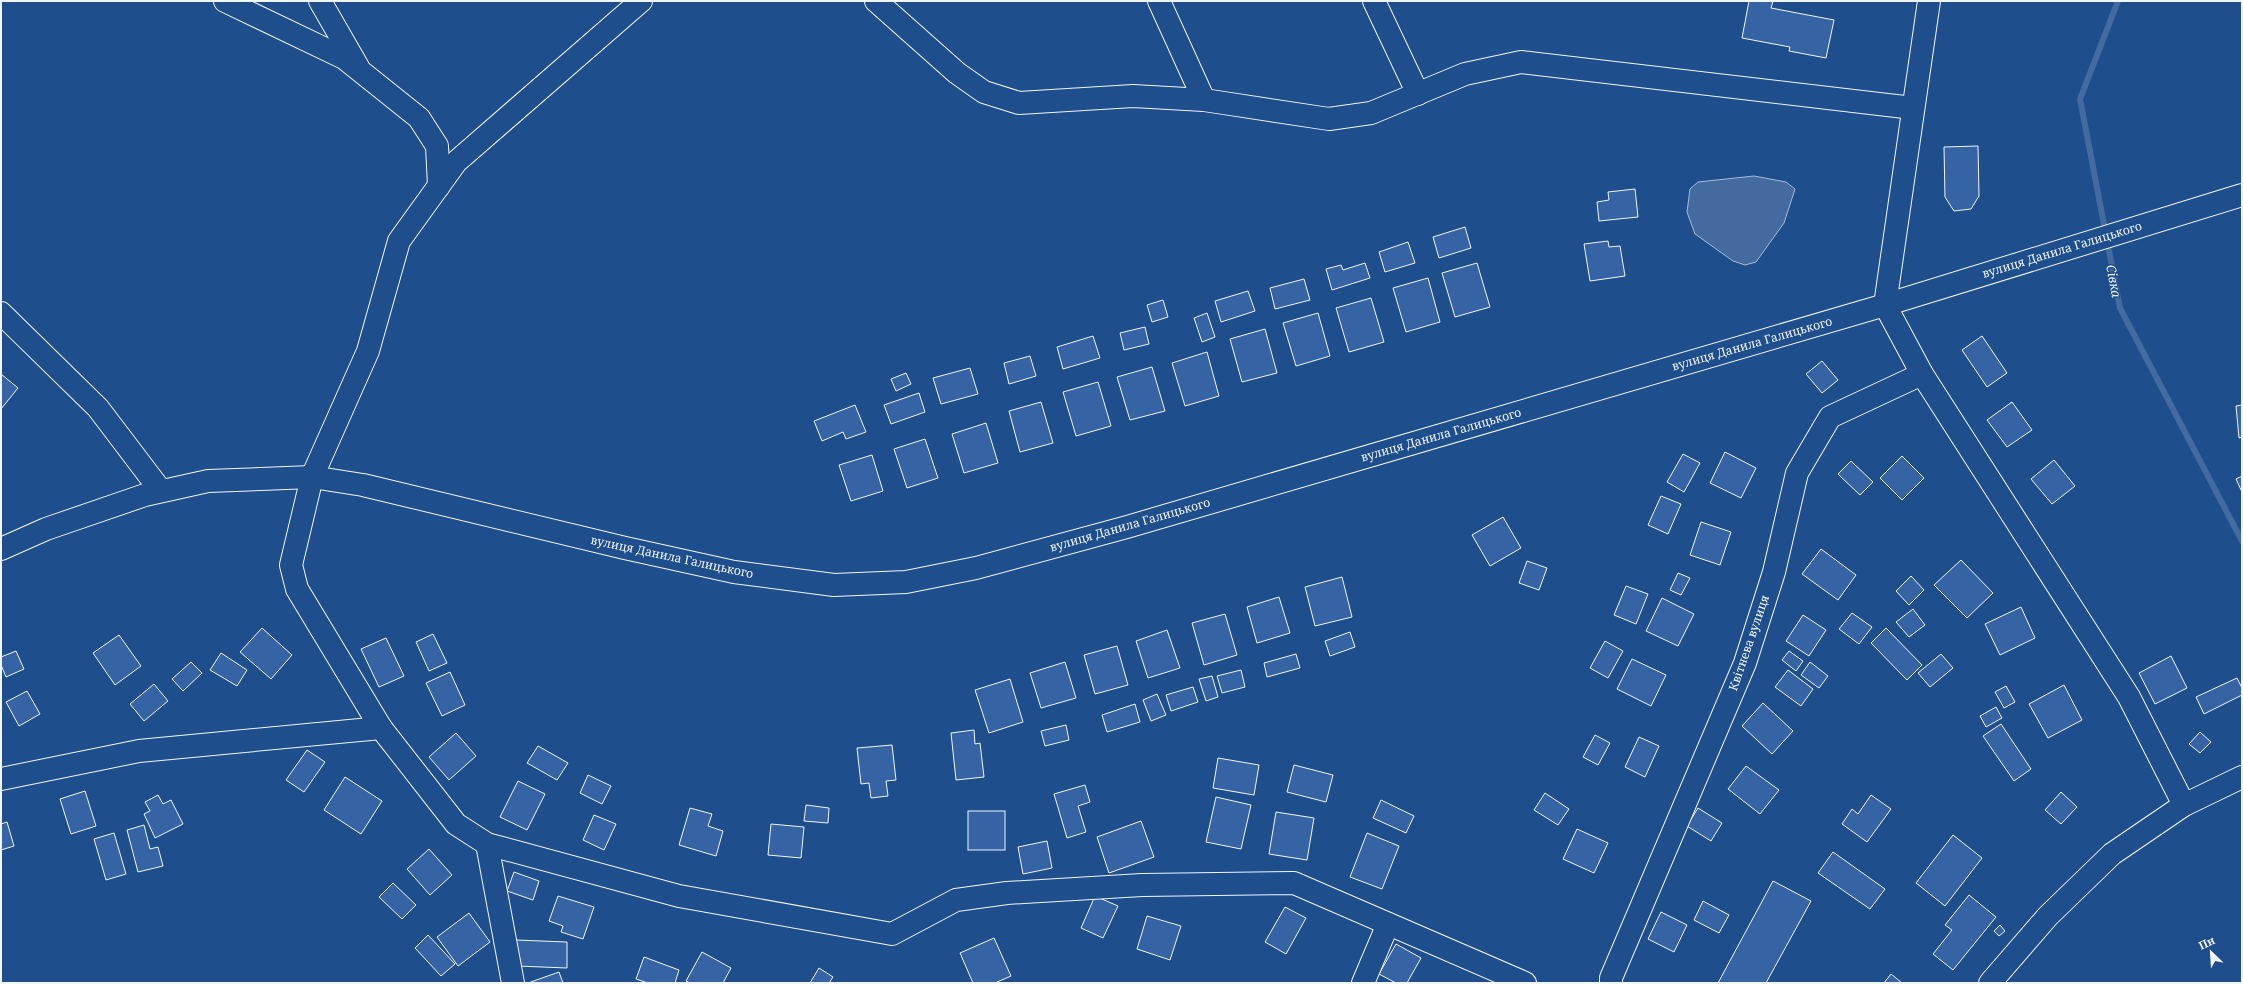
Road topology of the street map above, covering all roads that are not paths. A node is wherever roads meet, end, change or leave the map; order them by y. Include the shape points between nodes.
1 (225, 1) edge
2 (320, 1) edge
3 (641, 1) edge
4 (876, 1) edge
5 (1159, 1) edge
6 (1374, 1) edge
7 (1928, 1) edge
8 (360, 71) junction
9 (1418, 94) junction
10 (1204, 100) junction
11 (1913, 108) junction
12 (438, 186) junction
13 (2242, 195) edge
14 (1885, 305) junction
15 (1, 313) edge
16 (1922, 374) junction
17 (312, 477) junction
18 (161, 491) junction
19 (1, 549) edge
20 (381, 728) junction
21 (2242, 777) edge
22 (1, 779) edge
23 (2184, 805) junction
24 (487, 844) junction
25 (1388, 924) junction
26 (513, 983) edge
27 (1363, 983) edge
28 (1525, 983) edge
29 (1611, 983) edge
30 (1990, 983) edge

1 - 8 street via 344,58
2 - 8 street
3 - 12 street via 456,162
4 - 10 street via 957,73 984,92 1018,103 1133,96
5 - 10 street
6 - 9 street
7 - 11 street
8 - 12 street via 419,118 437,146
9 - 10 street via 1371,113 1328,119
9 - 11 street via 1464,74 1521,62
11 - 14 street
12 - 17 street via 399,241 368,350
13 - 14 street, вулиця Данила Галицького
14 - 16 street
14 - 17 street, вулиця Данила Галицького via 1127,527 976,568 906,582 834,584 734,572 363,485
15 - 18 street via 98,408
16 - 23 street via 2129,697
16 - 29 street, Квітнева вулиця via 1830,417 1796,473 1774,572 1745,662
17 - 18 street, вулиця Данила Галицького via 208,481
17 - 20 street via 291,565 297,589
18 - 19 street, вулиця Данила Галицького via 46,529
20 - 22 street via 139,751
20 - 24 street via 456,824
21 - 23 street
23 - 30 street via 2112,854 2048,916
24 - 25 street via 679,896 892,934 956,900 1007,893 1142,885 1294,883
24 - 26 street
25 - 27 street
25 - 28 street

